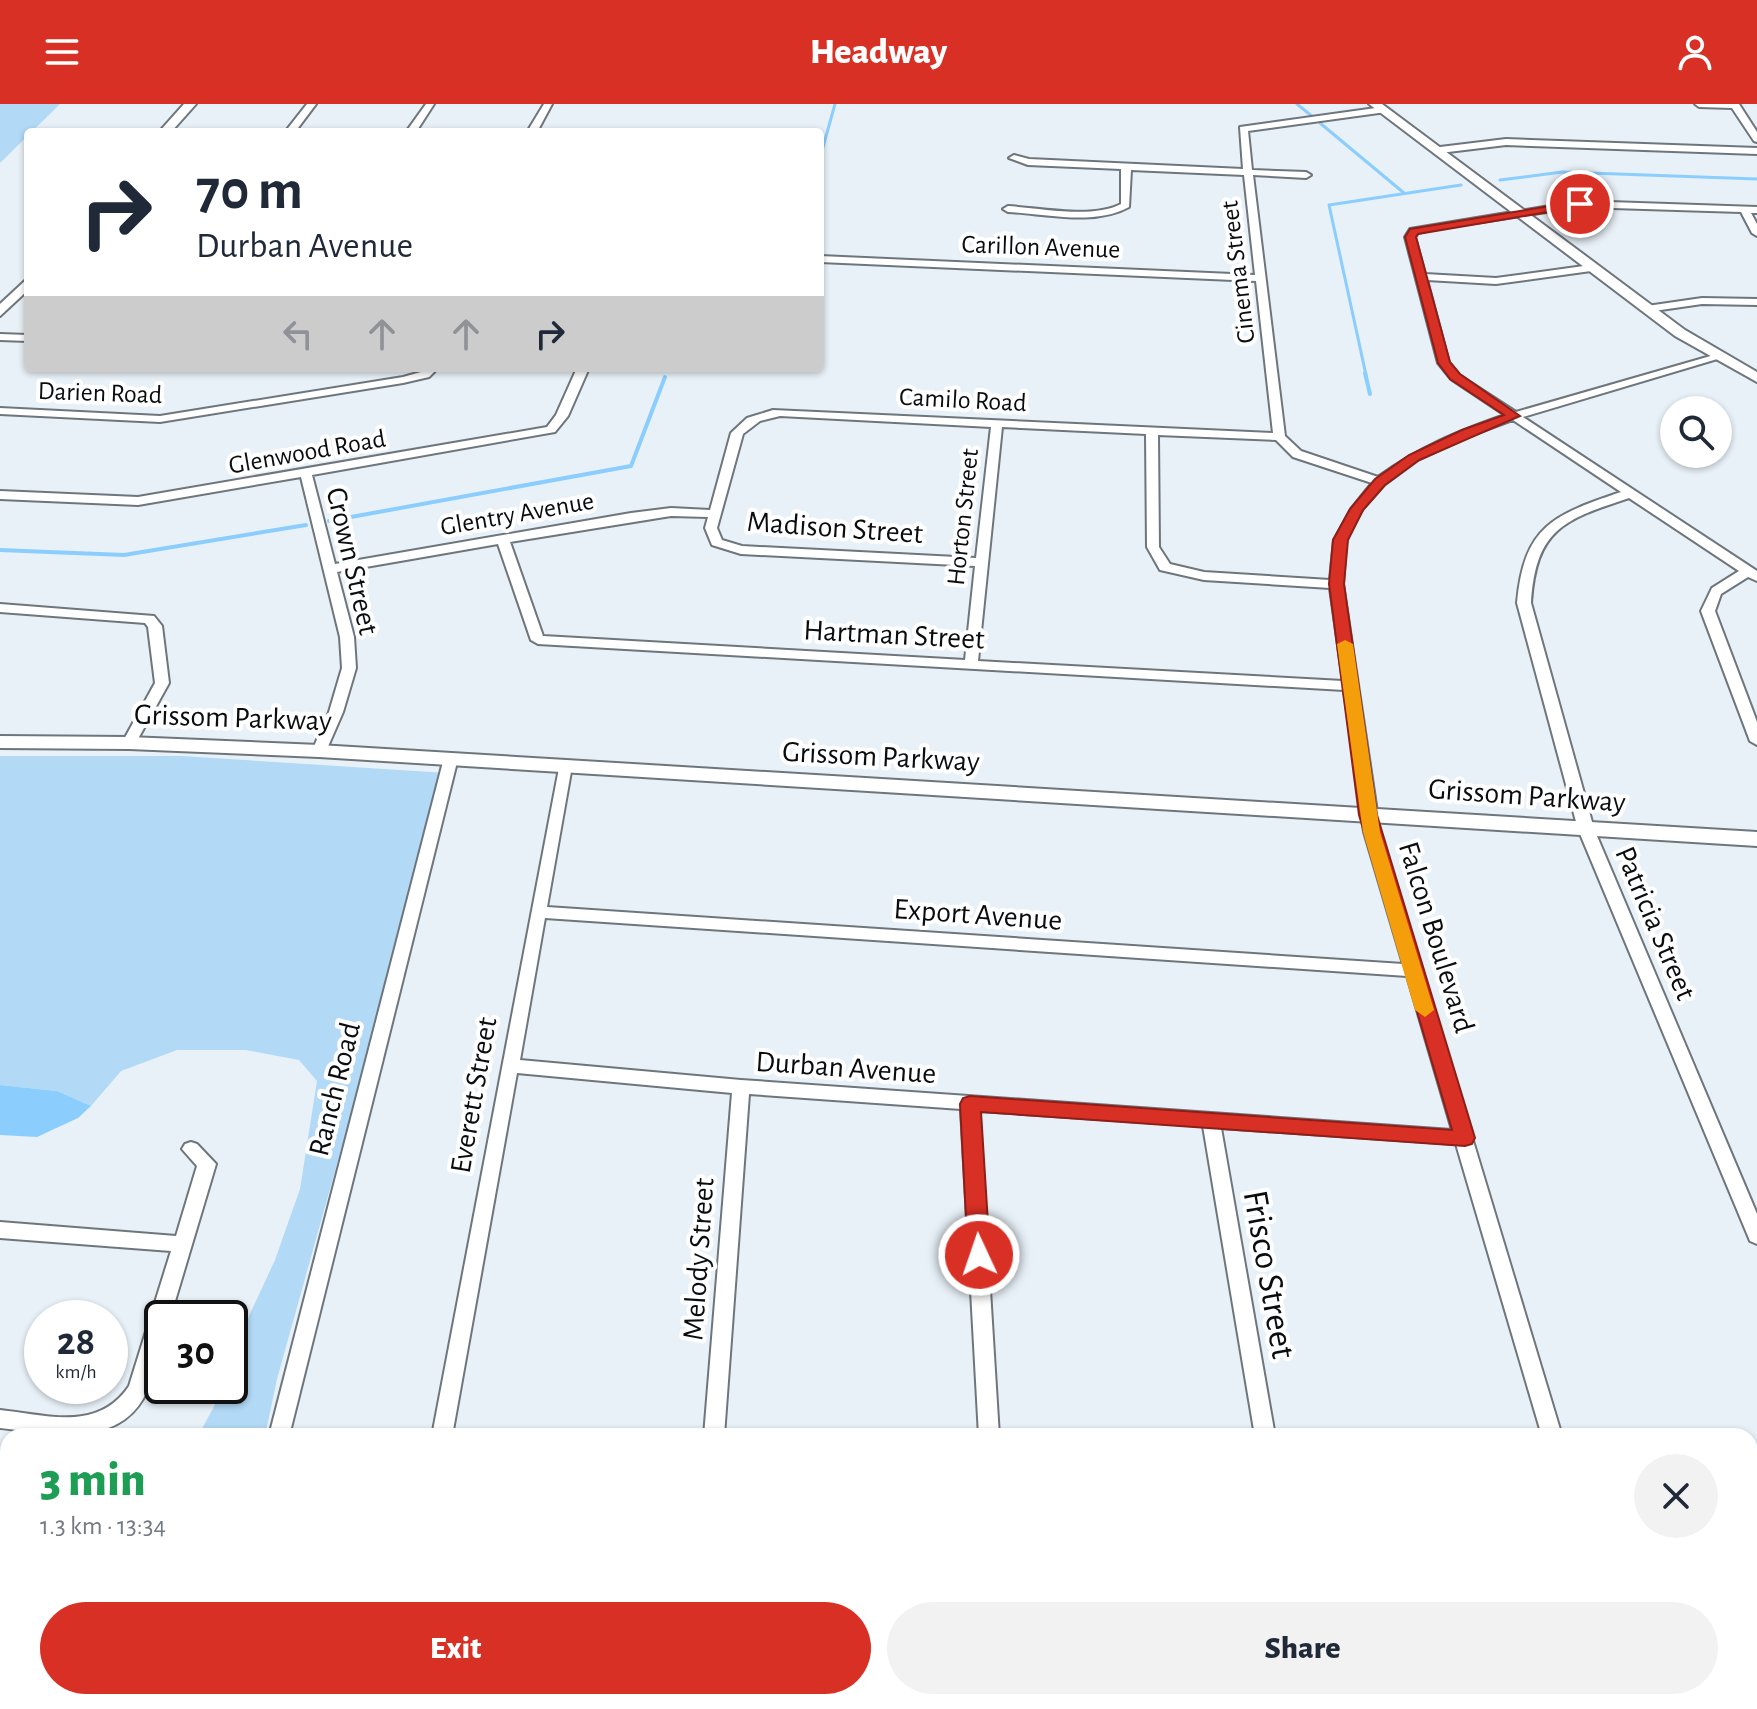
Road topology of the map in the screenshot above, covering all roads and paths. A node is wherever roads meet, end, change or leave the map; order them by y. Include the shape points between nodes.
1 (190, 104) edge
2 (312, 104) edge
3 (430, 104) edge
4 (548, 104) edge
5 (1699, 104) edge
6 (1735, 105) edge
7 (1379, 107) edge
8 (169, 128) edge
9 (293, 128) edge
10 (414, 128) edge
11 (534, 128) edge
12 (1757, 139) edge
13 (1440, 150) junction
14 (1757, 151) edge
15 (1014, 158) dead end
16 (1126, 166) junction
17 (1247, 171) junction
18 (1306, 175) dead end
19 (1008, 209) dead end
20 (1744, 209) junction
21 (1757, 210) edge
22 (1519, 213) junction
23 (1757, 233) edge
24 (824, 259) edge
25 (1591, 268) junction
26 (1420, 277) junction
27 (1261, 278) junction
28 (24, 286) edge
29 (1757, 302) edge
30 (1647, 309) junction
31 (0, 312) edge
32 (0, 337) edge
33 (24, 338) edge
34 (1718, 357) junction
35 (428, 372) edge
36 (581, 372) edge
37 (1757, 378) edge
38 (0, 411) edge
39 (1514, 416) junction
40 (997, 423) junction
41 (1152, 431) junction
42 (1279, 437) junction
43 (306, 474) junction
44 (1380, 482) junction
45 (1630, 493) junction
46 (0, 495) edge
47 (714, 514) junction
48 (503, 541) junction
49 (981, 562) junction
50 (329, 569) junction
51 (1752, 575) edge
52 (1336, 584) junction
53 (0, 608) edge
54 (971, 664) junction
55 (1351, 686) junction
56 (1757, 741) edge
57 (0, 742) edge
58 (129, 743) junction
59 (319, 751) junction
60 (451, 758) junction
61 (565, 766) junction
62 (1368, 815) junction
63 (1586, 829) junction
64 (1757, 839) edge
65 (539, 912) junction
66 (1413, 971) junction
67 (511, 1066) junction
68 (741, 1087) junction
69 (970, 1104) junction
70 (1211, 1123) junction
71 (1465, 1138) junction
72 (191, 1149) dead end
73 (0, 1230) edge
74 (1757, 1236) edge
75 (180, 1244) junction
76 (0, 1419) edge
77 (281, 1428) edge
78 (443, 1428) edge
79 (715, 1428) edge
80 (989, 1428) edge
81 (1264, 1428) edge
82 (1550, 1428) edge

1 - 8 street
2 - 9 street
3 - 10 street
4 - 11 street
5 - 6 street
6 - 12 street
7 - 13 street
7 - 17 street, Cinema Street via 1243,129
13 - 14 street via 1506,142
13 - 22 street
15 - 16 street
16 - 17 street
16 - 19 street via 1126,205 1120,211
17 - 18 street
17 - 27 street, Cinema Street
20 - 21 street
20 - 22 street via 1580,204
20 - 23 street
22 - 25 street
22 - 26 street via 1414,231 1410,237
24 - 27 street, Carillon Avenue
25 - 26 street via 1496,281
25 - 30 street
26 - 39 street via 1444,363 1455,377
27 - 42 street, Cinema Street
28 - 31 street
29 - 30 street via 1702,301
30 - 34 street
32 - 33 street
34 - 37 street
34 - 39 street, Falcon Boulevard
35 - 38 street, Darien Road via 160,419
36 - 43 street, Glenwood Road via 551,430
39 - 44 street, Falcon Boulevard via 1414,457
39 - 45 street
40 - 41 street, Camilo Road
40 - 47 street, Camilo Road via 761,415 737,433
40 - 49 street, Horton Street
41 - 42 street, Camilo Road
41 - 52 street via 1153,547 1165,567 1187,574
42 - 44 street via 1297,454
43 - 46 street, Glenwood Road via 138,501
43 - 50 street, Crown Street
44 - 52 street, Falcon Boulevard via 1340,540
45 - 51 street
45 - 63 street, Patricia Street via 1576,511 1547,531 1531,552 1524,577 1524,603
47 - 48 street, Glentry Avenue via 631,517
47 - 49 street, Madison Street via 711,528 717,542 741,550
48 - 50 street, Glentry Avenue
48 - 54 street, Hartman Street via 538,640
49 - 54 street, Horton Street
50 - 59 street, Crown Street via 347,637 349,668
51 - 56 street via 1718,587 1708,611
52 - 55 street, Falcon Boulevard
53 - 58 street via 149,619 155,626 162,683
54 - 55 street, Hartman Street
55 - 62 street, Falcon Boulevard
57 - 58 main road, Grissom Parkway
58 - 59 main road, Grissom Parkway
59 - 60 main road, Grissom Parkway
60 - 61 main road, Grissom Parkway
60 - 77 street, Ranch Road
61 - 62 main road, Grissom Parkway
61 - 65 street, Everett Street
62 - 63 main road, Grissom Parkway
62 - 66 street, Falcon Boulevard
63 - 64 main road, Grissom Parkway
63 - 74 street, Patricia Street
65 - 66 street, Export Avenue
65 - 67 street, Everett Street
66 - 71 street, Falcon Boulevard
67 - 68 street, Durban Avenue
67 - 78 street, Everett Street
68 - 69 street, Durban Avenue
68 - 79 street, Melody Street
69 - 70 street, Durban Avenue
69 - 80 street
70 - 71 street, Durban Avenue
70 - 81 street, Frisco Street
71 - 82 street, Falcon Boulevard
72 - 75 street via 207,1164
73 - 75 street
75 - 76 street via 138,1390 123,1410 103,1421 73,1425

